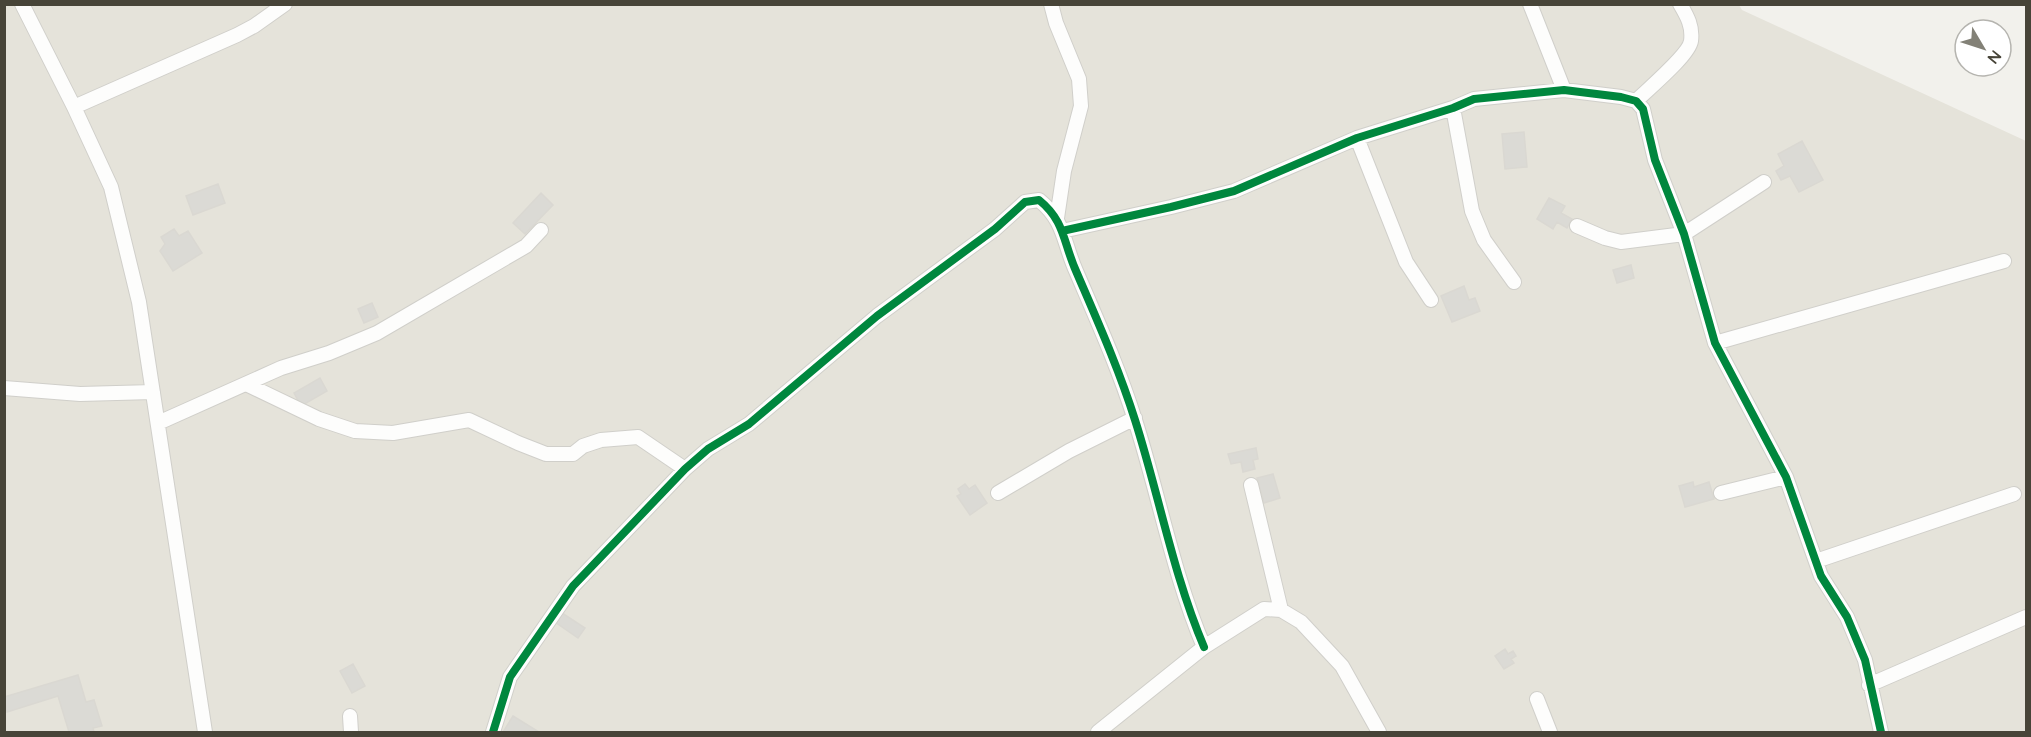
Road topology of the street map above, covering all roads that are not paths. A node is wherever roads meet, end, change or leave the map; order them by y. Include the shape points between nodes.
1 (285, 4) edge
2 (1051, 4) edge
3 (1530, 4) edge
4 (1680, 4) edge
5 (25, 6) edge
6 (1564, 90) junction
7 (1636, 101) junction
8 (74, 107) junction
9 (1453, 108) junction
10 (1358, 138) junction
11 (1764, 182) dead end
12 (1057, 218) junction
13 (1577, 226) dead end
14 (541, 230) dead end
15 (1062, 231) junction
16 (1684, 234) junction
17 (2004, 261) dead end
18 (1514, 282) dead end
19 (1431, 300) dead end
20 (1715, 343) junction
21 (246, 384) junction
22 (4, 388) edge
23 (153, 392) junction
24 (1135, 418) junction
25 (158, 423) junction
26 (685, 469) junction
27 (1786, 477) junction
28 (1251, 485) dead end
29 (998, 493) dead end
30 (1721, 494) dead end
31 (2014, 494) dead end
32 (1815, 561) junction
33 (1281, 610) junction
34 (2026, 617) edge
35 (1204, 647) junction
36 (1869, 685) junction
37 (1538, 699) dead end
38 (350, 716) dead end
39 (206, 732) edge
40 (351, 732) edge
41 (493, 732) edge
42 (1098, 732) edge
43 (1379, 732) edge
44 (1550, 732) edge
45 (1881, 732) edge

1 - 8 street via 237,35
2 - 12 street via 1079,79 1081,106 1064,171
3 - 6 street
4 - 7 street via 1690,22 1691,43
5 - 8 street
6 - 7 street
6 - 9 street via 1474,99
7 - 16 street via 1643,109 1655,160
8 - 23 street via 111,188 139,302
9 - 10 street
9 - 18 street via 1472,211 1484,240
10 - 15 street via 1234,191
10 - 19 street via 1406,262
11 - 16 street
12 - 15 street
12 - 26 street via 1039,200 1025,202 995,229 877,316 749,424 708,449
13 - 16 street via 1621,242
14 - 21 street via 526,246 377,333
15 - 24 street
16 - 20 street
17 - 20 street
20 - 27 street
21 - 25 street
21 - 26 street via 319,419 355,431 393,433 469,420 546,454 573,454 601,440 638,437
22 - 23 street via 80,394
23 - 25 street
24 - 29 street
24 - 35 street via 1189,612
25 - 39 street
26 - 41 street via 573,586 510,677
27 - 30 street
27 - 32 street
28 - 33 street
31 - 32 street
32 - 36 street via 1847,617 1865,660
33 - 35 street via 1264,609
33 - 43 street via 1301,622 1342,666
34 - 36 street
35 - 42 street
36 - 45 street
37 - 44 street
38 - 40 street

